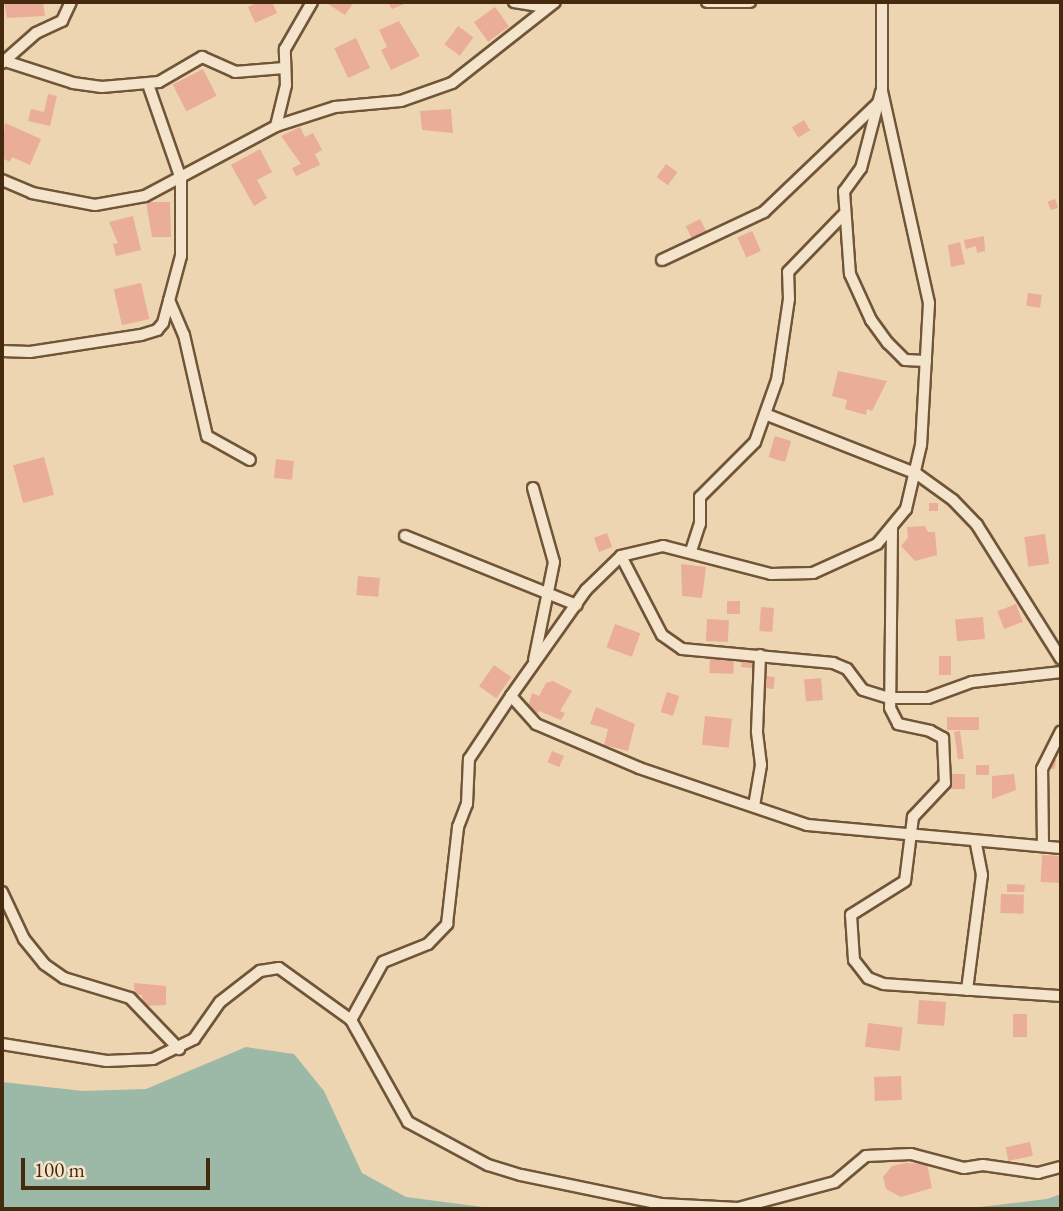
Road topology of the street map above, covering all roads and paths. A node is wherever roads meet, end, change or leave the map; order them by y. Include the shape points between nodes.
1 (71, 2) edge
2 (312, 2) edge
3 (514, 2) edge
4 (555, 2) edge
5 (707, 2) edge
6 (750, 2) edge
7 (882, 2) edge
8 (544, 7) junction
9 (4, 62) edge
10 (284, 68) junction
11 (148, 84) junction
12 (882, 91) junction
13 (878, 102) junction
14 (276, 126) junction
15 (181, 179) junction
16 (2, 180) edge
17 (843, 215) junction
18 (662, 260) dead end
19 (169, 300) junction
20 (2, 351) edge
21 (926, 361) junction
22 (765, 414) junction
23 (250, 460) dead end
24 (917, 474) junction
25 (533, 488) dead end
26 (892, 528) junction
27 (405, 536) dead end
28 (691, 551) junction
29 (621, 556) junction
30 (550, 594) junction
31 (577, 605) junction
32 (760, 655) junction
33 (1061, 659) edge
34 (534, 663) junction
35 (1061, 672) edge
36 (511, 696) junction
37 (890, 698) junction
38 (1061, 731) edge
39 (754, 806) junction
40 (910, 837) junction
41 (976, 843) junction
42 (1043, 846) junction
43 (1061, 848) edge
44 (2, 892) edge
45 (967, 990) junction
46 (1061, 996) edge
47 (351, 1020) junction
48 (2, 1044) edge
49 (179, 1049) junction
50 (1061, 1167) edge

1 - 9 street via 62,21 36,33
2 - 10 street via 285,49
3 - 8 street
4 - 8 street
5 - 6 street
7 - 12 street
8 - 14 street via 499,50 452,83 401,102 335,107
9 - 11 street via 88,86
10 - 11 street via 235,72 202,57 173,77
10 - 14 street via 284,95
11 - 15 street
12 - 13 street
12 - 21 street via 927,283
13 - 17 street via 861,168 844,191
13 - 18 street via 764,212
14 - 15 street via 205,161
15 - 16 street via 145,196 104,205 32,193
15 - 19 street via 181,256
17 - 21 street via 850,274 871,320 905,360
17 - 22 street via 788,272 779,367
19 - 20 street via 163,323 150,333 30,352
19 - 23 street via 184,335 207,436
21 - 24 street
22 - 24 street
22 - 28 street via 755,442 700,497
24 - 26 street via 906,509
24 - 33 street via 977,525
25 - 30 street via 538,516 553,549
26 - 28 street via 858,556 793,575
26 - 37 street
27 - 30 street
28 - 29 street via 650,547
29 - 31 street
29 - 32 street via 650,616 672,645
30 - 31 street
30 - 34 street
31 - 34 street
32 - 37 street via 843,666 863,690
32 - 39 street via 757,731 761,765
34 - 36 street
35 - 37 street via 972,682 928,698
36 - 39 street via 536,724 639,768
36 - 47 street via 469,759 467,804 458,827 446,924 428,944 383,962
37 - 40 street via 898,724 938,733 947,754 942,790 913,817
38 - 42 street via 1042,769
39 - 40 street via 816,827
40 - 41 street
40 - 45 street via 905,881 851,915 854,960 867,978 884,984
41 - 42 street
41 - 45 street via 982,875
42 - 43 street
44 - 49 street via 24,939 44,964 64,978 130,998
45 - 46 street
47 - 49 street via 289,972 270,968 229,994 194,1039
47 - 50 street via 400,1114 418,1129 501,1170 621,1197 671,1205 753,1206 835,1182 866,1156 925,1156 964,1168 984,1165 1038,1173
48 - 49 street via 107,1061 153,1059

